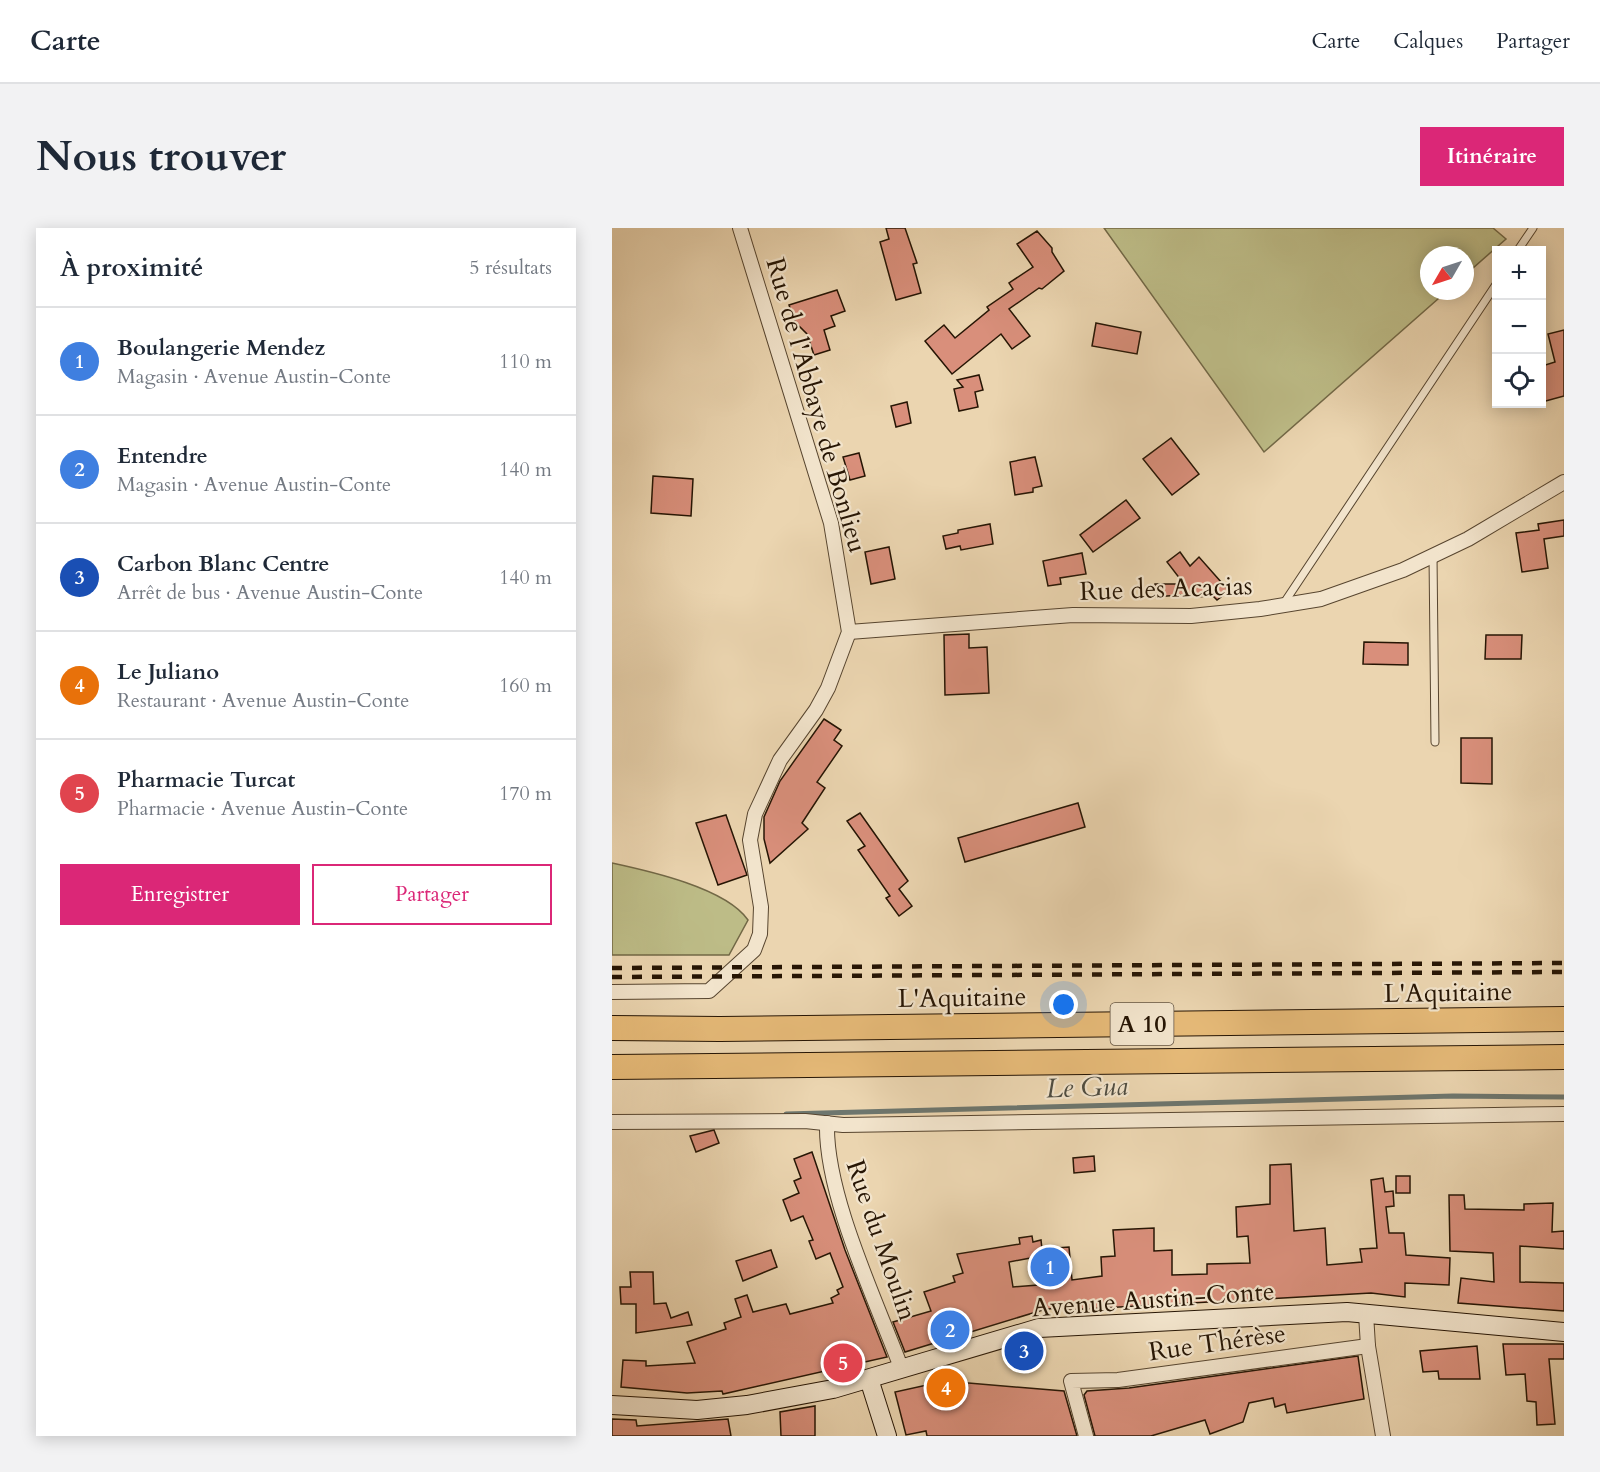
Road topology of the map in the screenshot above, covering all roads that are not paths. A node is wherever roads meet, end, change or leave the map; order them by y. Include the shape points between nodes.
1 (740, 228) edge
2 (1533, 228) edge
3 (1521, 246) edge
4 (1492, 291) edge
5 (1564, 482) edge
6 (1433, 556) junction
7 (1283, 605) junction
8 (849, 632) junction
9 (1436, 742) dead end
10 (612, 993) edge
11 (1564, 1019) edge
12 (612, 1028) edge
13 (1564, 1057) edge
14 (612, 1067) edge
15 (1564, 1114) edge
16 (612, 1122) edge
17 (827, 1123) junction
18 (1366, 1314) junction
19 (1564, 1332) edge
20 (1368, 1346) junction
21 (902, 1370) junction
22 (869, 1379) junction
23 (612, 1405) edge
24 (887, 1436) edge
25 (1086, 1436) edge
26 (1383, 1436) edge

1 - 8 street, Rue de l'Abbaye de Bonlieu via 831,523
2 - 3 lane
4 - 7 lane
5 - 6 street, Rue des Acacias
6 - 7 street, Rue des Acacias via 1321,599
6 - 9 lane
7 - 8 street, Rue des Acacias via 1191,616 1073,615
8 - 10 street, Rue de l'Abbaye de Bonlieu via 828,688 780,760 755,814 750,840 762,921 754,950 708,991
11 - 12 highway, L'Aquitaine / A 10
13 - 14 highway, A 10
15 - 17 street
16 - 17 street
17 - 21 street, Rue du Moulin via 830,1166 850,1232
18 - 19 main road, Avenue Austin-Conte
18 - 20 street
18 - 21 main road, Avenue Austin-Conte via 1040,1328
20 - 25 street, Rue Thérèse via 1118,1380 1071,1381
20 - 26 street
21 - 22 main road, Avenue Austin-Conte
22 - 23 main road, Avenue Austin-Conte via 737,1406 697,1410
22 - 24 main road

